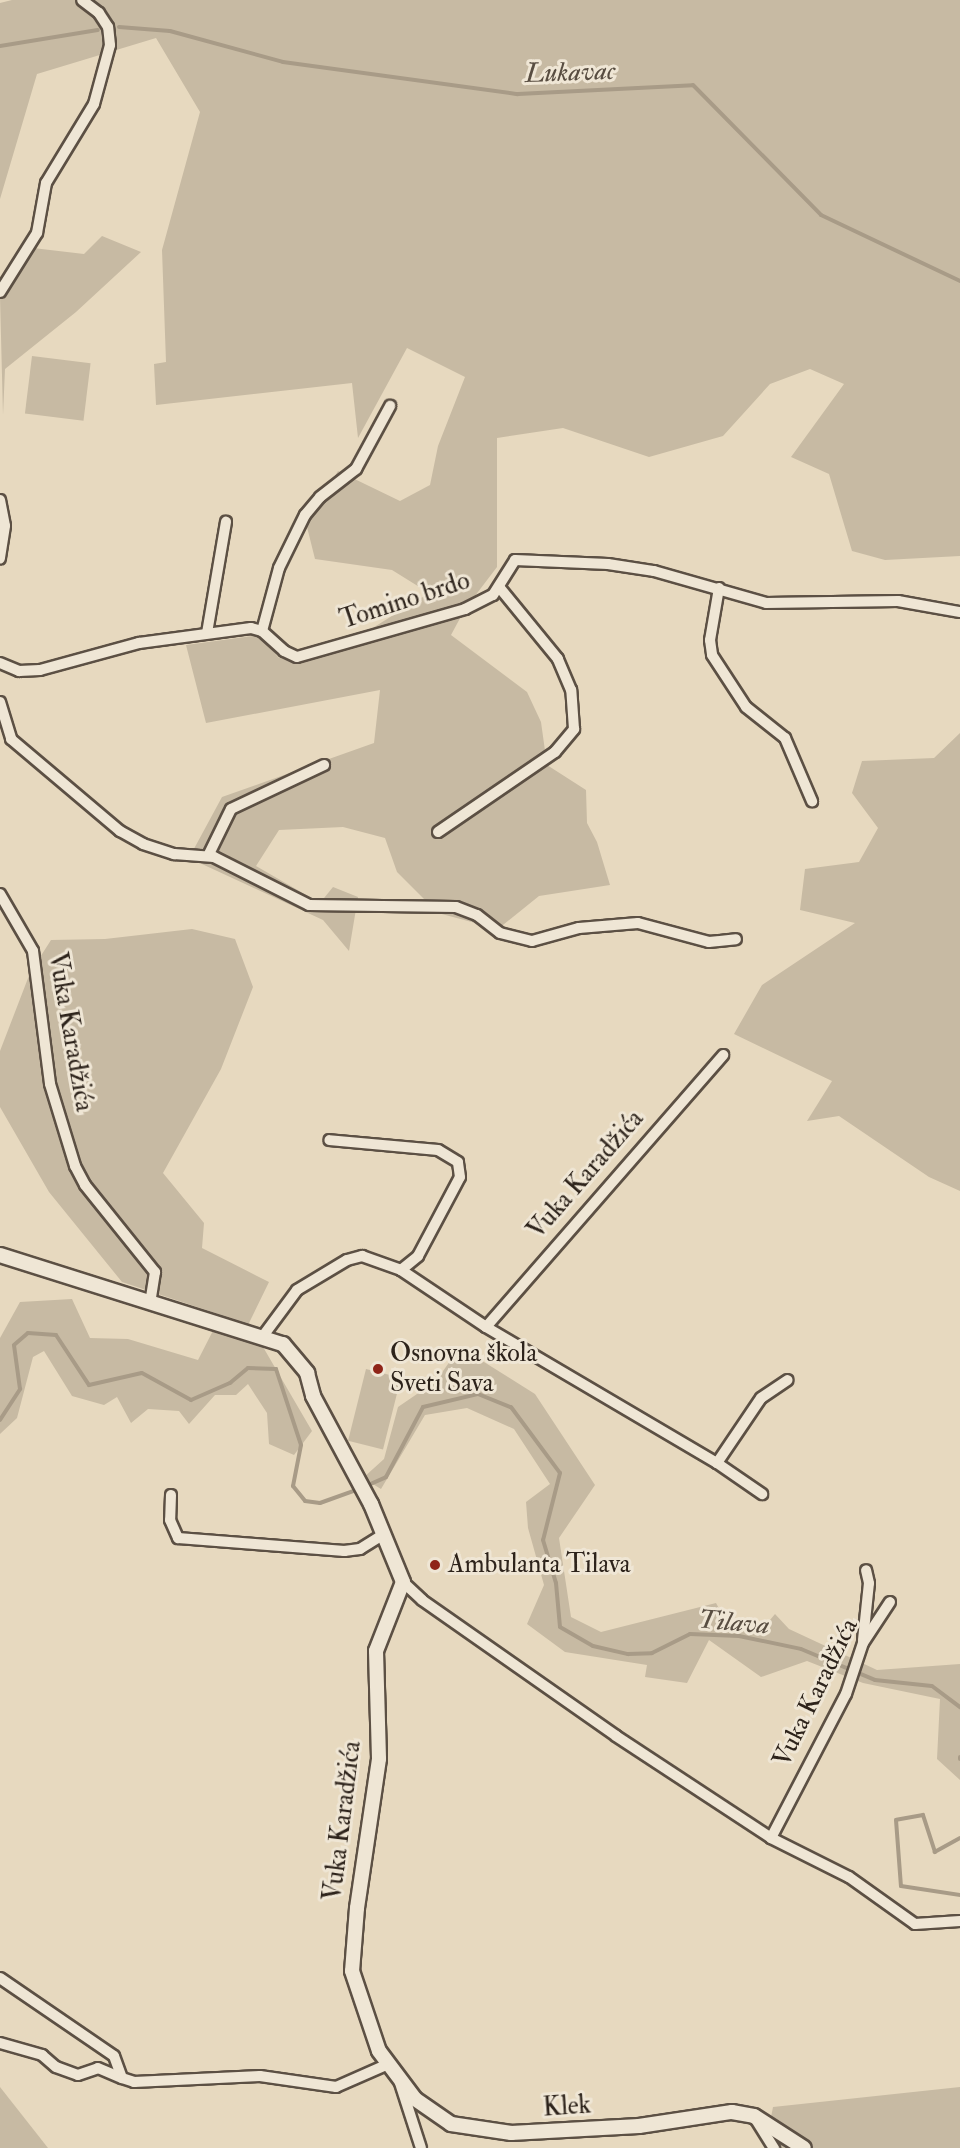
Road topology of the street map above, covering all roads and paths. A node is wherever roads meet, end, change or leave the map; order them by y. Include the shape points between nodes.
1 (82, 0) edge
2 (0, 292) edge
3 (390, 406) dead end
4 (0, 500) edge
5 (226, 522) dead end
6 (0, 559) edge
7 (499, 587) junction
8 (719, 588) junction
9 (960, 612) edge
10 (262, 631) junction
11 (207, 633) junction
12 (0, 663) edge
13 (0, 702) edge
14 (324, 765) dead end
15 (812, 801) dead end
16 (438, 832) dead end
17 (208, 856) junction
18 (0, 894) edge
19 (736, 939) dead end
20 (723, 1055) dead end
21 (329, 1140) dead end
22 (0, 1256) edge
23 (401, 1270) junction
24 (150, 1302) junction
25 (486, 1327) junction
26 (263, 1336) junction
27 (788, 1380) dead end
28 (717, 1463) junction
29 (762, 1494) dead end
30 (171, 1495) dead end
31 (382, 1535) junction
32 (866, 1570) dead end
33 (403, 1582) junction
34 (890, 1602) dead end
35 (863, 1643) junction
36 (771, 1838) junction
37 (960, 1921) edge
38 (0, 1978) edge
39 (0, 2043) edge
40 (386, 2065) junction
41 (122, 2078) junction
42 (399, 2080) junction
43 (754, 2116) junction
44 (421, 2148) edge
45 (774, 2148) edge
46 (804, 2148) edge

1 - 2 street via 104,20 110,45 94,104 46,183 37,233
3 - 10 street via 356,469 320,497 305,515 279,568
4 - 6 street via 5,526
5 - 11 street
7 - 8 street, Tomino brdo via 515,560 537,560 608,564
7 - 10 street, Tomino brdo via 465,609 297,657
7 - 16 street via 558,659 571,690 574,729 564,745
8 - 9 street, Tomino brdo via 766,603 898,601
8 - 15 street via 710,640 712,655 746,707 785,738
10 - 11 street
11 - 12 street via 139,643 39,670 19,671
13 - 17 street via 11,739 120,831 174,854
14 - 17 street via 231,809
17 - 19 street via 309,905 456,907 477,915 500,933 532,941 579,928 638,923 709,942
18 - 24 street, Vuka Karadžića via 33,951 50,1084 75,1166 85,1185 144,1253 155,1272
20 - 25 street, Vuka Karadžića
21 - 23 street via 438,1150 458,1162 460,1177 447,1206 418,1256
22 - 24 street
23 - 25 street
23 - 26 street via 362,1256 347,1260 297,1290
24 - 26 street
25 - 28 street
26 - 31 street via 283,1344 303,1366 313,1396 371,1504
27 - 28 street via 761,1398
28 - 29 street
30 - 31 street via 170,1520 178,1538 344,1551 360,1549
31 - 33 street
32 - 35 street
33 - 36 street via 422,1600 616,1736
33 - 40 street, Vuka Karadžića via 376,1651 379,1759 352,1971
34 - 35 street, Vuka Karadžića
35 - 36 street, Vuka Karadžića via 849,1681
36 - 37 street via 849,1877 915,1924
38 - 41 street via 114,2056
39 - 41 street via 42,2055 56,2067 78,2075 99,2068
40 - 41 street via 336,2086 260,2076 134,2082
40 - 42 street, Vuka Karadžića
42 - 43 street, Klek via 429,2110 451,2124 476,2130 534,2133 639,2126 724,2113
42 - 44 street, Vuka Karadžića
43 - 45 street
43 - 46 street, Klek

